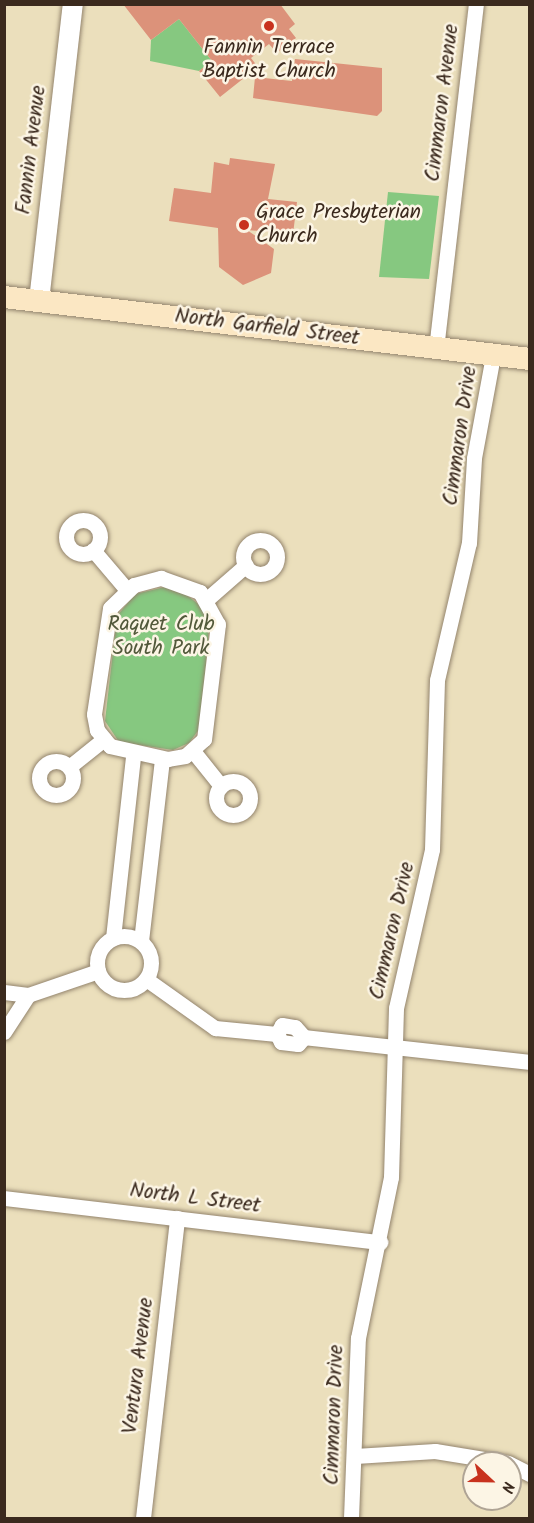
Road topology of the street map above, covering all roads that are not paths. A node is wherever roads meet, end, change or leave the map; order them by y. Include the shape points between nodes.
1 (73, 4) edge
2 (476, 4) edge
3 (4, 297) edge
4 (39, 301) junction
5 (436, 349) junction
6 (494, 355) junction
7 (530, 359) edge
8 (93, 550) dead end
9 (246, 565) dead end
10 (127, 590) junction
11 (206, 600) junction
12 (104, 739) junction
13 (193, 751) junction
14 (133, 756) junction
15 (162, 759) junction
16 (69, 767) dead end
17 (221, 786) dead end
18 (113, 938) junction
19 (141, 941) junction
20 (98, 971) junction
21 (146, 979) junction
22 (4, 992) edge
23 (28, 995) junction
24 (4, 1032) edge
25 (392, 1047) junction
26 (530, 1062) edge
27 (4, 1198) edge
28 (177, 1218) junction
29 (380, 1242) junction
30 (462, 1455) edge
31 (355, 1456) junction
32 (143, 1518) edge
33 (351, 1518) edge

1 - 4 street, Fannin Avenue
2 - 5 street, Cimmaron Avenue
3 - 4 main road, North Garfield Street
4 - 5 main road, North Garfield Street
5 - 6 main road, North Garfield Street
6 - 7 main road, North Garfield Street
6 - 25 street, Cimmaron Drive via 474,458 469,543 437,680 432,849 396,1008
8 - 10 street
9 - 11 street
10 - 11 street via 151,579 171,579
10 - 12 street via 111,608 104,627 94,714
11 - 13 street via 217,617 218,641 207,730
12 - 14 street
12 - 16 street
13 - 15 street
13 - 17 street
14 - 15 street
14 - 18 street
15 - 19 street
18 - 19 street
18 - 20 street via 98,955
19 - 21 street via 150,955
20 - 21 street via 116,989 133,989
20 - 23 street
21 - 25 street via 215,1028 277,1034 281,1042 298,1044 304,1037
22 - 23 street
23 - 24 street
25 - 26 street
25 - 29 street, Cimmaron Drive via 392,1177
27 - 28 street, North L Street
28 - 29 street, North L Street
28 - 32 street, Ventura Avenue
29 - 31 street, Cimmaron Drive via 358,1338
30 - 31 street via 435,1451
31 - 33 street, Cimmaron Drive

